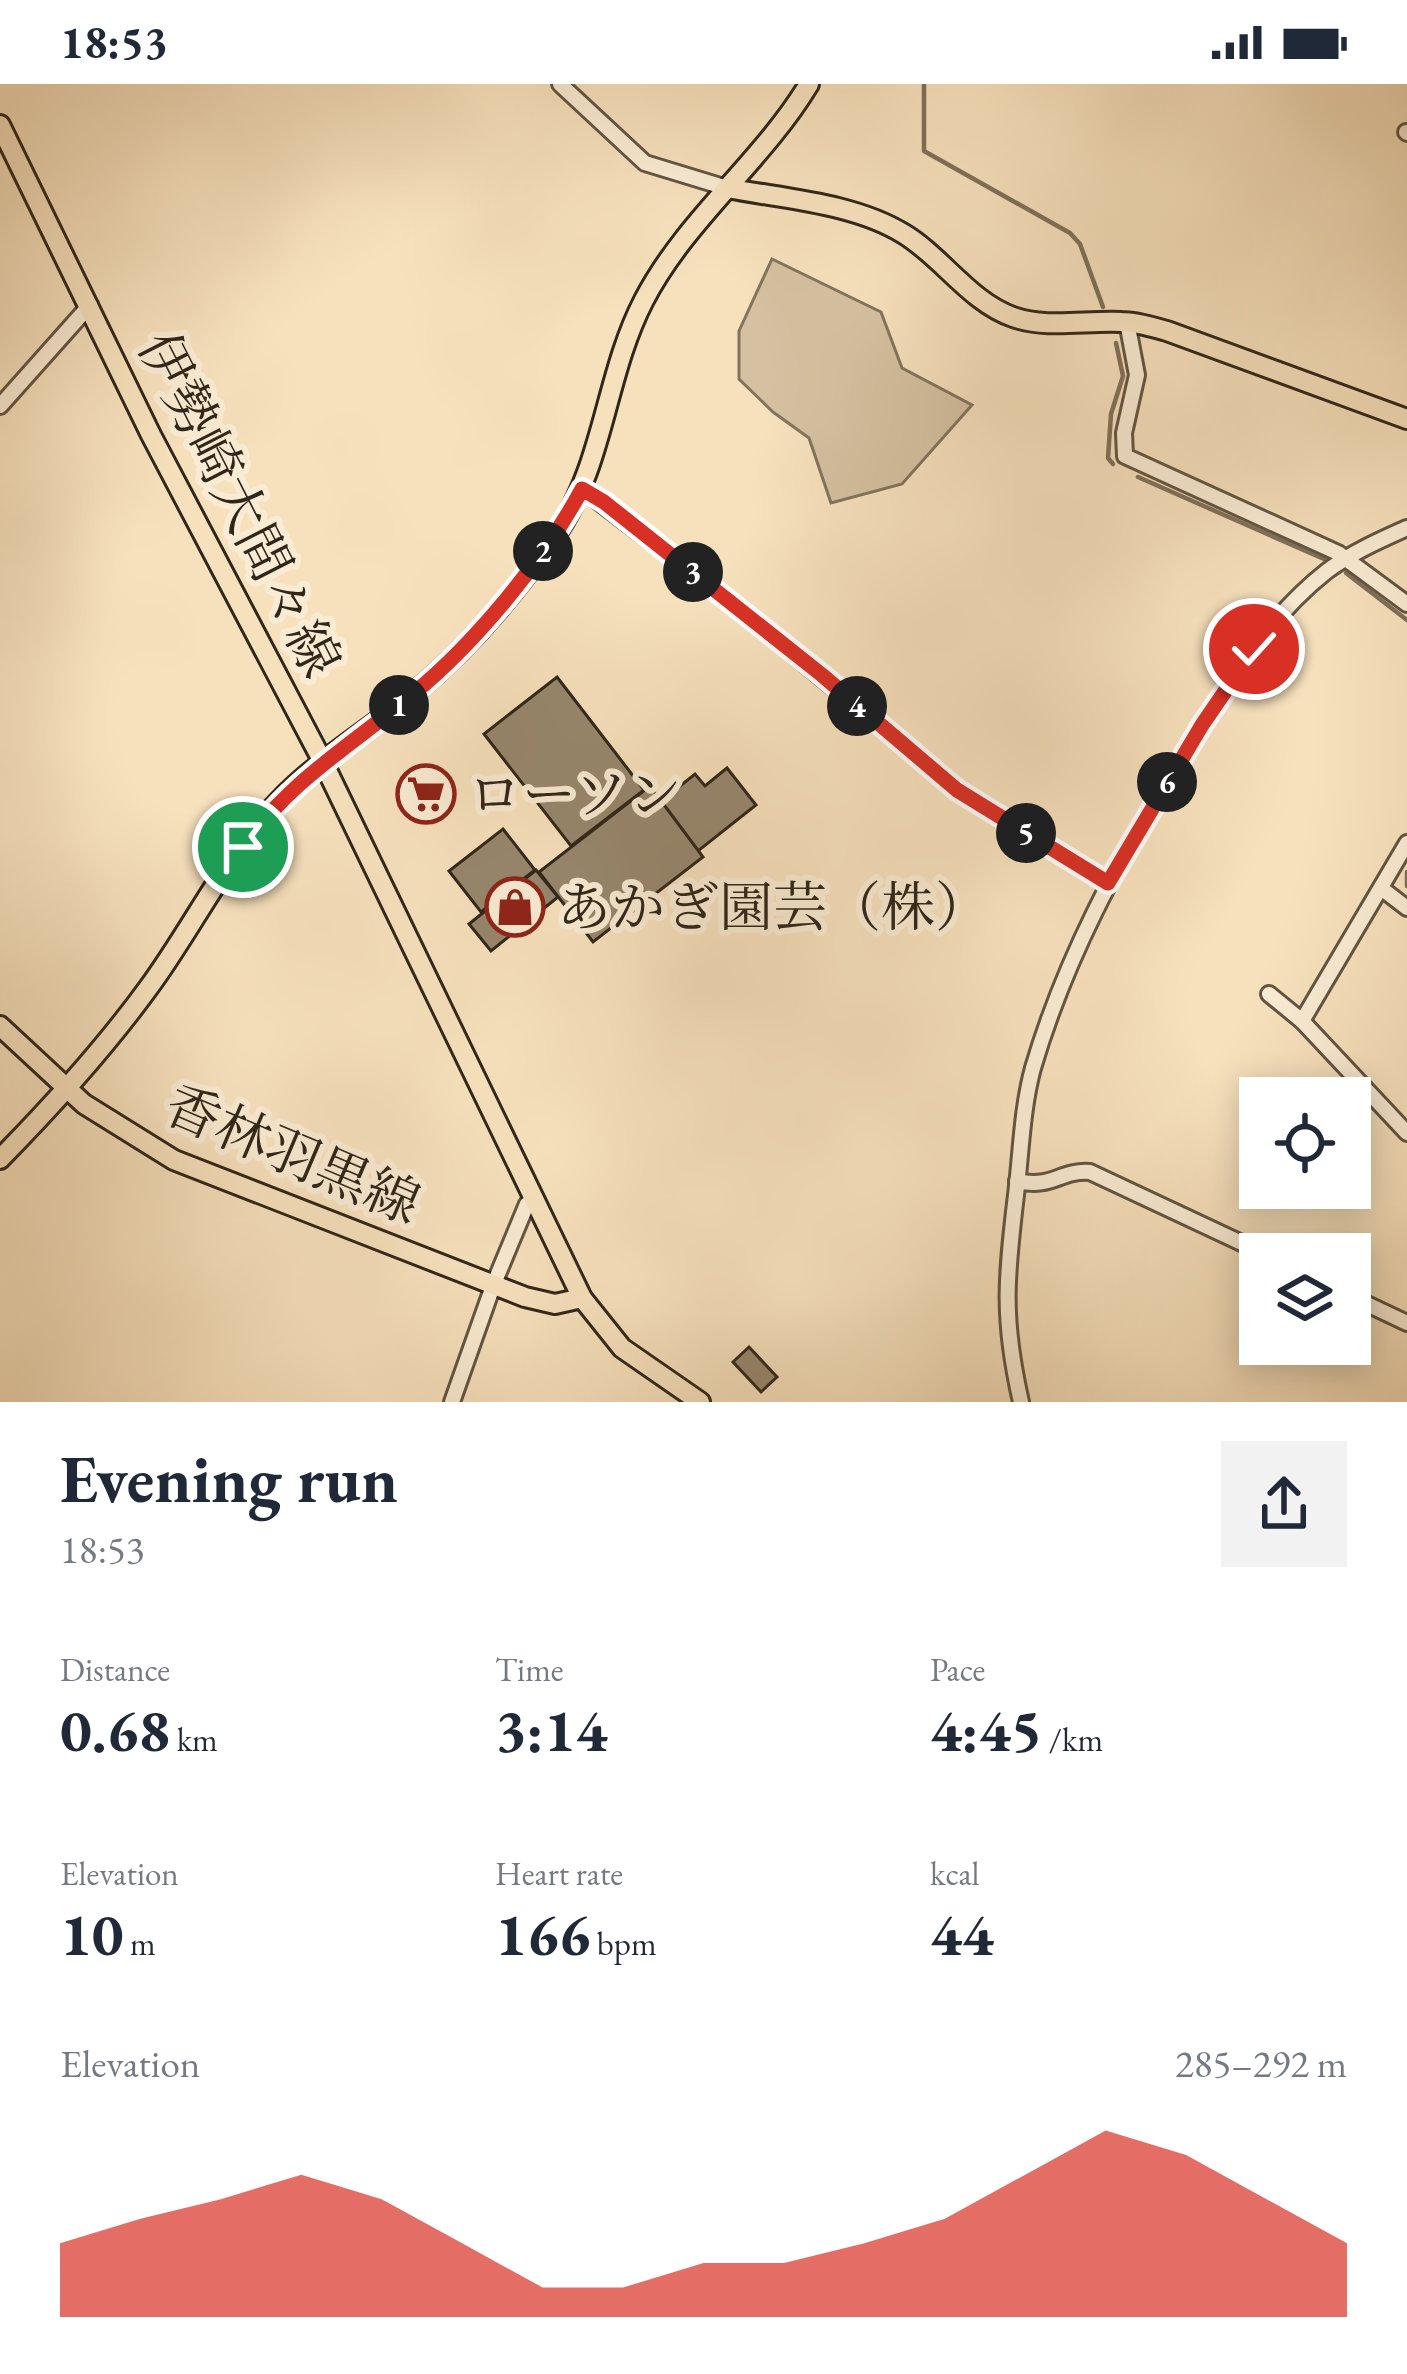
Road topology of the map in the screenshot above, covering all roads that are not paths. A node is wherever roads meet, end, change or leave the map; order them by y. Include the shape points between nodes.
1 (560, 84) edge
2 (809, 84) edge
3 (0, 125) edge
4 (727, 188) junction
5 (90, 305) junction
6 (1127, 322) junction
7 (0, 406) edge
8 (1407, 419) edge
9 (582, 489) junction
10 (1407, 528) edge
11 (1346, 558) junction
12 (1407, 604) edge
13 (322, 762) junction
14 (1407, 843) edge
15 (1108, 883) junction
16 (1381, 888) junction
17 (1407, 908) edge
18 (1269, 994) dead end
19 (1302, 1021) junction
20 (0, 1026) edge
21 (67, 1090) junction
22 (1407, 1133) edge
23 (0, 1159) edge
24 (1017, 1181) junction
25 (536, 1198) junction
26 (1239, 1242) edge
27 (493, 1286) junction
28 (582, 1298) junction
29 (1371, 1306) edge
30 (1407, 1323) edge
31 (452, 1402) edge
32 (700, 1402) edge
33 (1021, 1402) edge

1 - 4 street via 645,163
2 - 4 main road
3 - 5 main road, 伊勢崎大間々線
4 - 6 main road via 894,228 1017,319
4 - 9 main road via 674,250 637,314
5 - 7 street
5 - 13 main road, 伊勢崎大間々線
6 - 8 main road
6 - 11 street via 1137,375 1125,457
9 - 13 main road via 551,542 458,651
9 - 15 street via 957,790
10 - 11 street
11 - 12 street
11 - 15 street via 1306,589 1231,680
13 - 21 main road via 261,822 150,986
13 - 25 main road, 伊勢崎大間々線
14 - 16 street
15 - 24 street via 1033,1070
16 - 17 street
16 - 19 street
18 - 19 street
19 - 22 street
20 - 21 main road, 香林羽黒線
21 - 23 main road
21 - 27 main road, 香林羽黒線 via 174,1160
24 - 26 street via 1041,1186 1090,1172
24 - 33 street via 1005,1300
25 - 27 street
25 - 28 main road, 伊勢崎大間々線
27 - 28 main road, 香林羽黒線 via 541,1302
27 - 31 street
28 - 32 main road, 伊勢崎大間々線 via 630,1355
29 - 30 street

